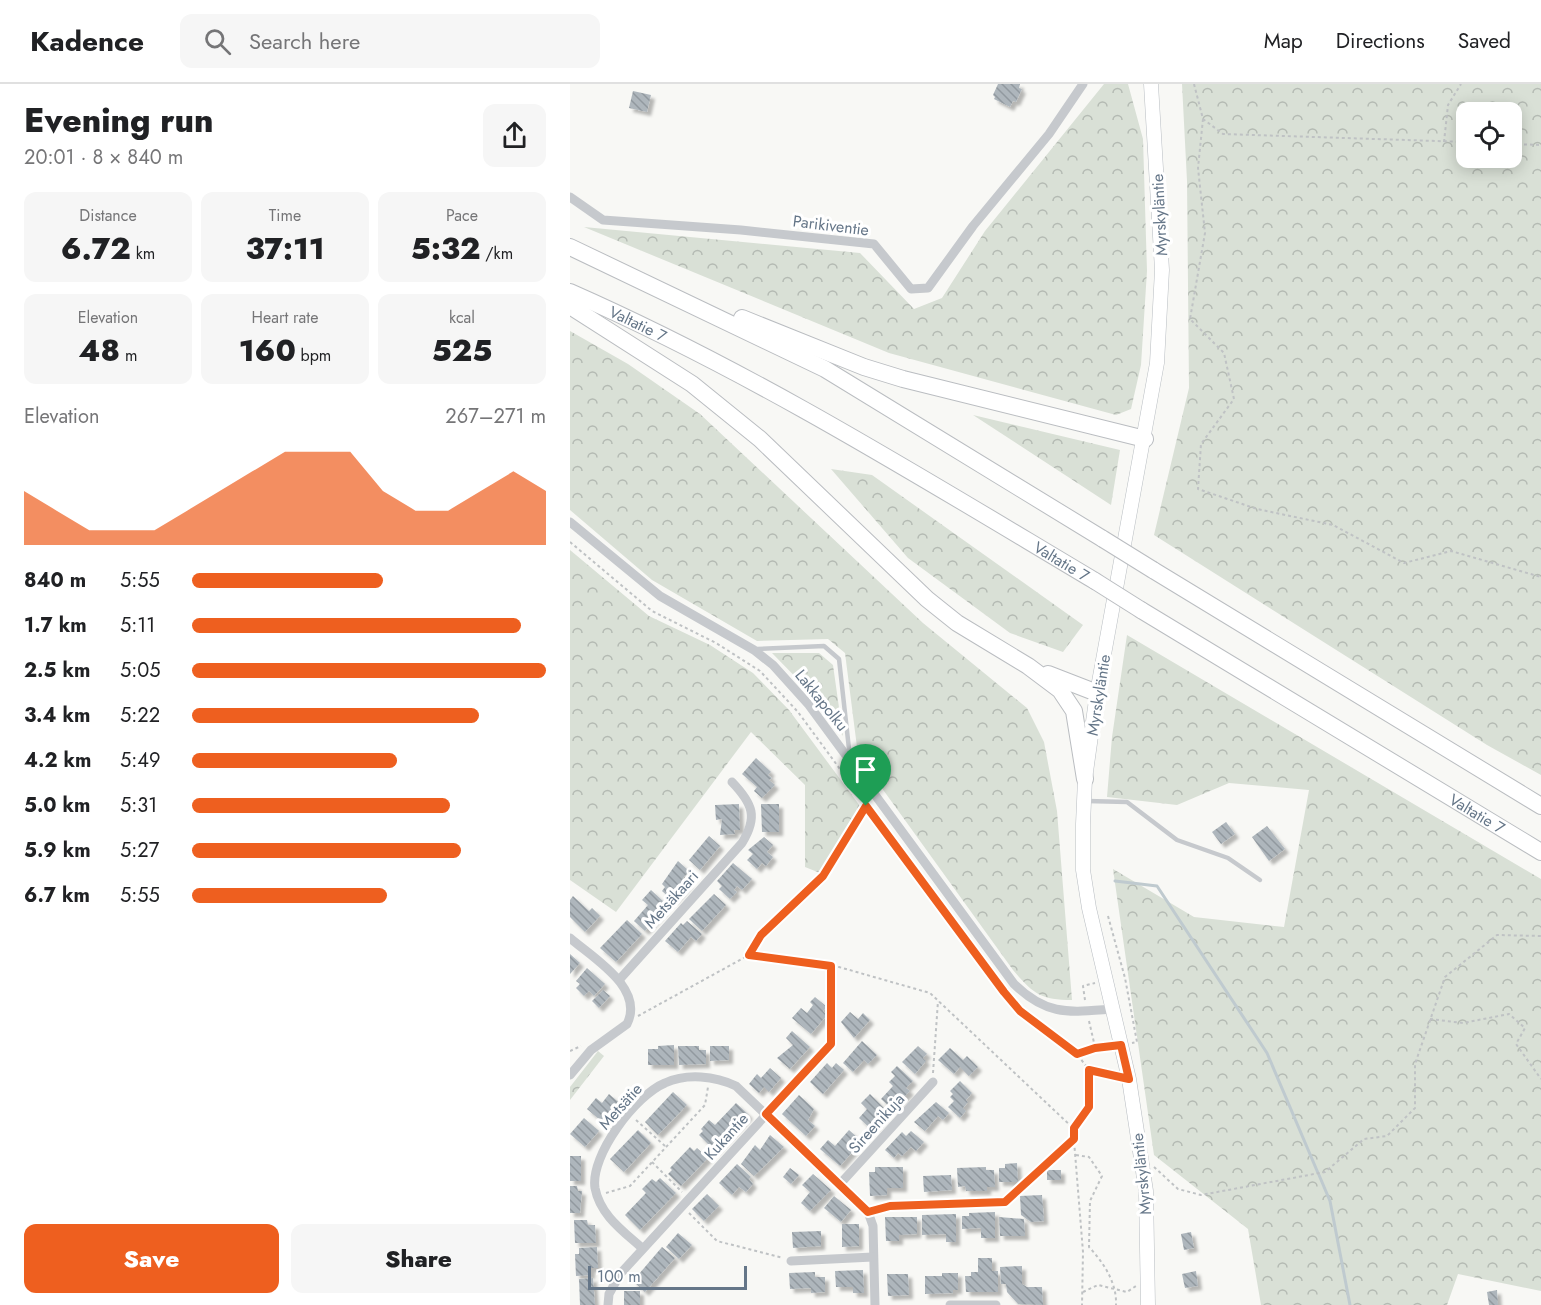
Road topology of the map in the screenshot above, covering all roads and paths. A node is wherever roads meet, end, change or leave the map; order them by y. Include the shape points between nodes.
1 (1083, 84) edge
2 (1151, 84) edge
3 (1194, 84) edge
4 (1461, 84) edge
5 (1203, 119) junction
6 (1444, 142) junction
7 (1456, 142) edge
8 (1522, 144) edge
9 (1541, 145) edge
10 (570, 197) edge
11 (570, 247) edge
12 (641, 280) junction
13 (570, 292) edge
14 (570, 306) edge
15 (1145, 439) junction
16 (570, 522) edge
17 (570, 542) edge
18 (1541, 577) edge
19 (754, 650) junction
20 (1028, 666) junction
21 (1097, 693) junction
22 (850, 761) junction
23 (1085, 779) junction
24 (732, 782) dead end
25 (1084, 801) junction
26 (866, 806) junction
27 (1541, 806) edge
28 (1541, 852) edge
29 (1260, 880) dead end
30 (1108, 916) dead end
31 (1541, 936) edge
32 (570, 938) edge
33 (749, 955) junction
34 (831, 966) junction
35 (619, 980) junction
36 (938, 1001) junction
37 (1114, 1009) junction
38 (1087, 1011) junction
39 (630, 1018) junction
40 (1430, 1019) junction
41 (831, 1044) joint
42 (1121, 1045) junction
43 (1095, 1048) junction
44 (1077, 1054) junction
45 (1089, 1070) junction
46 (570, 1075) edge
47 (710, 1077) junction
48 (1129, 1079) junction
49 (1541, 1079) edge
50 (933, 1082) joint
51 (630, 1114) junction
52 (766, 1114) junction
53 (1074, 1128) junction
54 (1074, 1139) junction
55 (666, 1147) junction
56 (1076, 1155) junction
57 (1141, 1155) junction
58 (652, 1162) junction
59 (840, 1184) junction
60 (598, 1196) junction
61 (1005, 1202) joint
62 (686, 1203) junction
63 (868, 1212) junction
64 (642, 1248) junction
65 (873, 1257) junction
66 (791, 1261) joint
67 (1146, 1281) junction
68 (1115, 1288) junction
69 (1082, 1293) junction
70 (608, 1305) edge
71 (875, 1305) edge
72 (950, 1305) edge
73 (996, 1305) edge
74 (1082, 1305) edge
75 (1116, 1305) edge
76 (1148, 1305) edge

1 - 10 street, Parikiventie via 1049,134 927,288 911,289 874,244 603,220
2 - 15 street, Myrskyläntie via 1162,270 1157,363
3 - 5 path
4 - 6 path via 1448,105
5 - 6 path via 1223,134
5 - 18 path via 1198,168 1205,232 1190,319 1224,352 1233,399 1201,444 1198,489 1257,509 1333,525 1404,562 1450,551
6 - 7 path
8 - 9 path
11 - 12 highway
12 - 15 highway via 864,367
12 - 27 highway, bridge via 825,369
13 - 28 highway, Valtatie 7, bridge via 658,331 822,417
14 - 20 highway via 692,384 760,439 927,598 964,628
15 - 21 street, Myrskyläntie
16 - 19 street, Lakkapolku via 660,596
17 - 26 path via 652,611 716,643 760,671 798,712
19 - 22 street, Lakkapolku via 809,705
19 - 22 lane via 824,646 839,659
20 - 21 highway
20 - 23 highway via 1060,690 1074,711
21 - 23 street, Myrskyläntie
22 - 38 street, Lakkapolku via 1014,984 1032,1001 1053,1010
23 - 25 street, Myrskyläntie
24 - 35 street, Metsäkaari via 750,806 750,830
25 - 29 lane via 1127,802 1177,840 1228,858
25 - 37 street, Myrskyläntie via 1083,870
26 - 33 path via 823,876 761,935
26 - 44 path via 1020,1011
30 - 42 path via 1137,1042
31 - 40 path via 1497,935 1445,977
32 - 35 street
33 - 34 path
33 - 39 path
34 - 36 path via 930,993
34 - 41 path
35 - 39 street via 631,1005
36 - 50 path
36 - 53 path
37 - 38 street, Lakkapolku
37 - 42 street, Myrskyläntie
38 - 43 path
39 - 46 street via 623,1028 591,1050
40 - 49 path via 1463,1023 1509,1014 1525,1028 1516,1044
40 - 57 path via 1415,1064 1415,1108 1387,1136 1364,1139 1325,1172 1201,1196 1178,1189
41 - 52 street
42 - 43 path
42 - 48 street, Myrskyläntie
43 - 44 path
44 - 45 path
45 - 48 path
45 - 53 path via 1089,1107
47 - 51 street, Metsätie via 667,1082
47 - 52 street, Metsätie via 736,1086
47 - 55 path via 705,1105
48 - 57 street, Myrskyläntie
50 - 59 street, Sireenikuja
51 - 55 path
51 - 60 street, Metsätie via 598,1157
52 - 59 street, Kukantie
52 - 62 street, Kukantie
53 - 54 path
54 - 56 path
54 - 61 path
55 - 58 path
56 - 68 path via 1089,1157 1102,1176 1090,1201 1089,1247
56 - 69 path
57 - 67 street, Myrskyläntie via 1146,1191
58 - 60 path via 630,1186
58 - 62 path
59 - 63 street, Kukantie
60 - 64 street, Metsätie via 615,1225
61 - 63 street via 890,1206
62 - 64 street, Kukantie
62 - 66 path via 717,1240
63 - 65 street via 873,1227
64 - 70 street, Kukantie via 614,1283
65 - 66 street
65 - 71 street
67 - 68 path via 1127,1292
67 - 76 street, Myrskyläntie
68 - 69 path via 1098,1285
68 - 75 path
69 - 74 path
72 - 73 street

